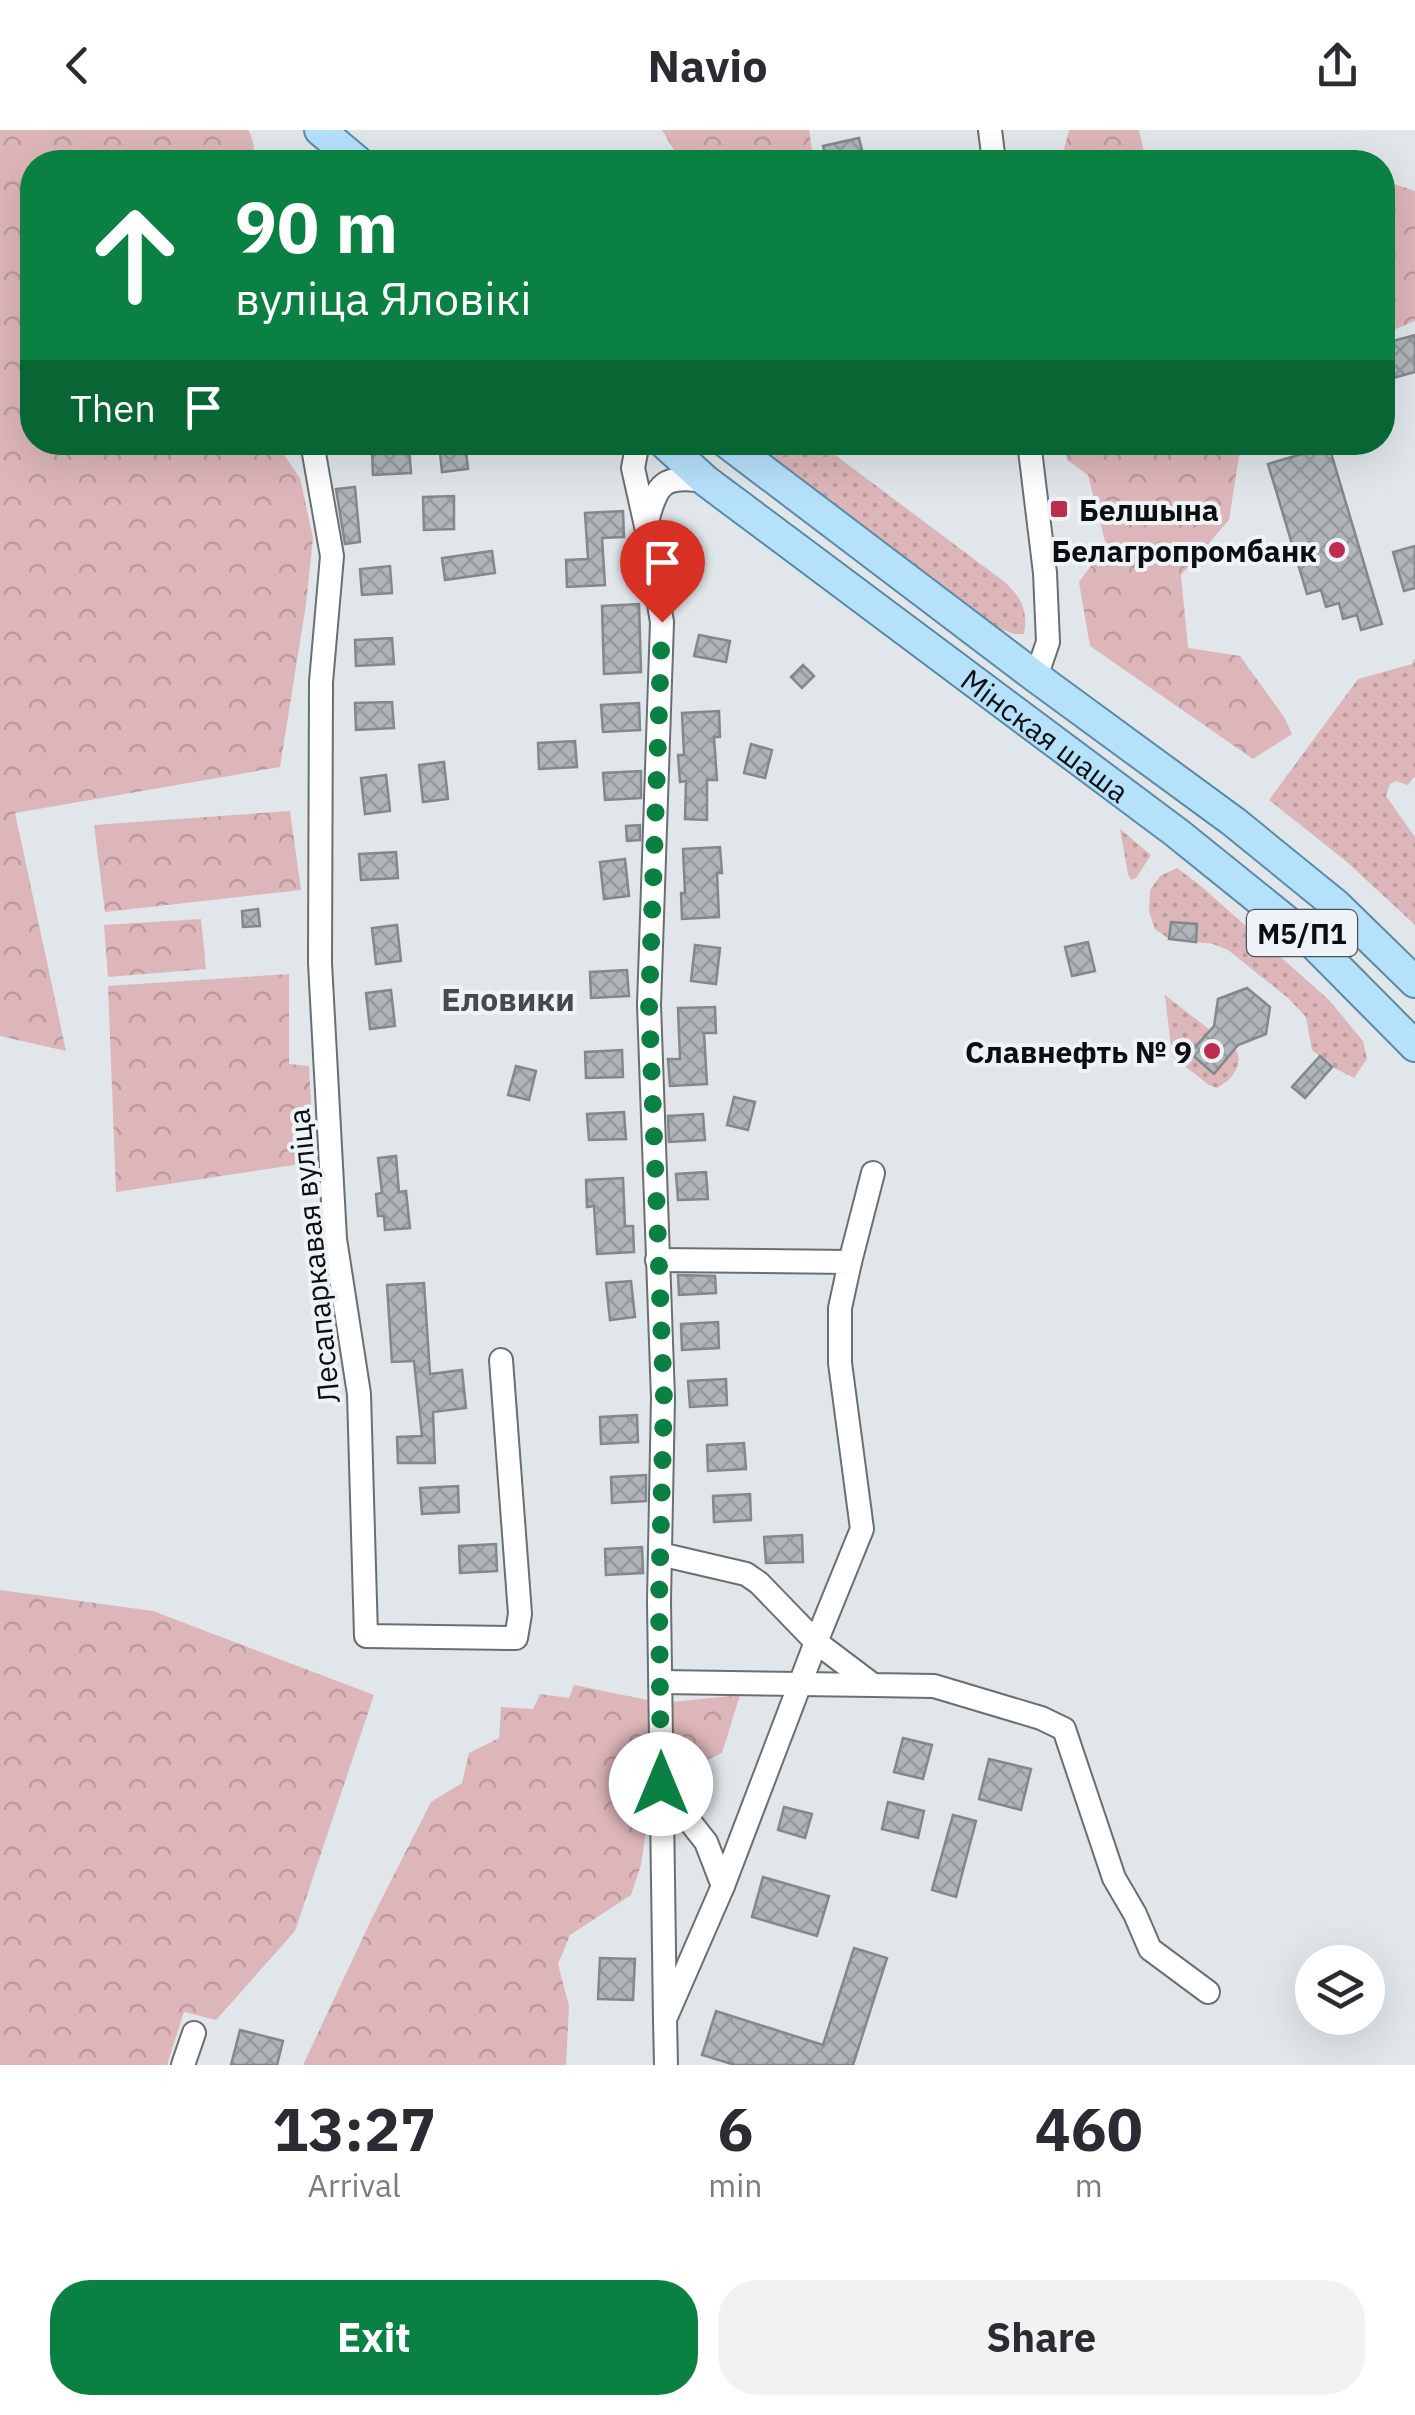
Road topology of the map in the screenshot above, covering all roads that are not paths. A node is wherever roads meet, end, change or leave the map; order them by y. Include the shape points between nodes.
1 (320, 130) edge
2 (342, 150) edge
3 (314, 455) edge
4 (636, 455) edge
5 (677, 455) edge
6 (743, 455) edge
7 (1031, 455) edge
8 (706, 481) junction
9 (646, 526) junction
10 (952, 613) junction
11 (927, 646) junction
12 (1028, 671) junction
13 (996, 697) junction
14 (1415, 982) edge
15 (1415, 1046) edge
16 (872, 1173) dead end
17 (657, 1260) junction
18 (850, 1262) junction
19 (502, 1360) dead end
20 (660, 1554) junction
21 (816, 1642) junction
22 (661, 1682) junction
23 (800, 1684) junction
24 (873, 1685) junction
25 (661, 1784) junction
26 (723, 1886) junction
27 (1208, 1992) dead end
28 (665, 2019) junction
29 (194, 2032) dead end
30 (183, 2065) edge
31 (666, 2065) edge

1 - 2 main road
3 - 19 street, Лесапаркавая вуліца via 332,556 321,682 321,982 336,1239 359,1394 366,1636 516,1638 520,1614
4 - 9 street
5 - 8 main road, Мінская шаша / М5/П1
6 - 10 main road, Мінская шаша / М5/П1
7 - 12 street, Мінская шаша via 1048,642
8 - 9 street via 666,481
8 - 11 main road, Мінская шаша / М5/П1
9 - 17 street via 662,622 649,1005
10 - 11 main road via 956,636 944,646
10 - 12 main road, Мінская шаша / М5/П1
11 - 13 main road, Мінская шаша / М5/П1
12 - 13 main road via 1005,664 993,674
12 - 14 main road, Мінская шаша / М5/П1 via 1234,822 1336,905
13 - 15 main road, Мінская шаша / М5/П1 via 1312,941
16 - 18 street
17 - 18 street
17 - 20 street via 664,1398
18 - 21 street via 840,1308 840,1364 862,1529
20 - 21 street via 746,1574
20 - 22 street
21 - 23 street
21 - 24 street
22 - 23 street
22 - 25 street
23 - 24 street
23 - 26 street
24 - 27 street via 934,1686 1064,1729 1114,1878 1150,1949
25 - 26 street via 706,1842
25 - 28 street
26 - 28 street
28 - 31 street
29 - 30 street

